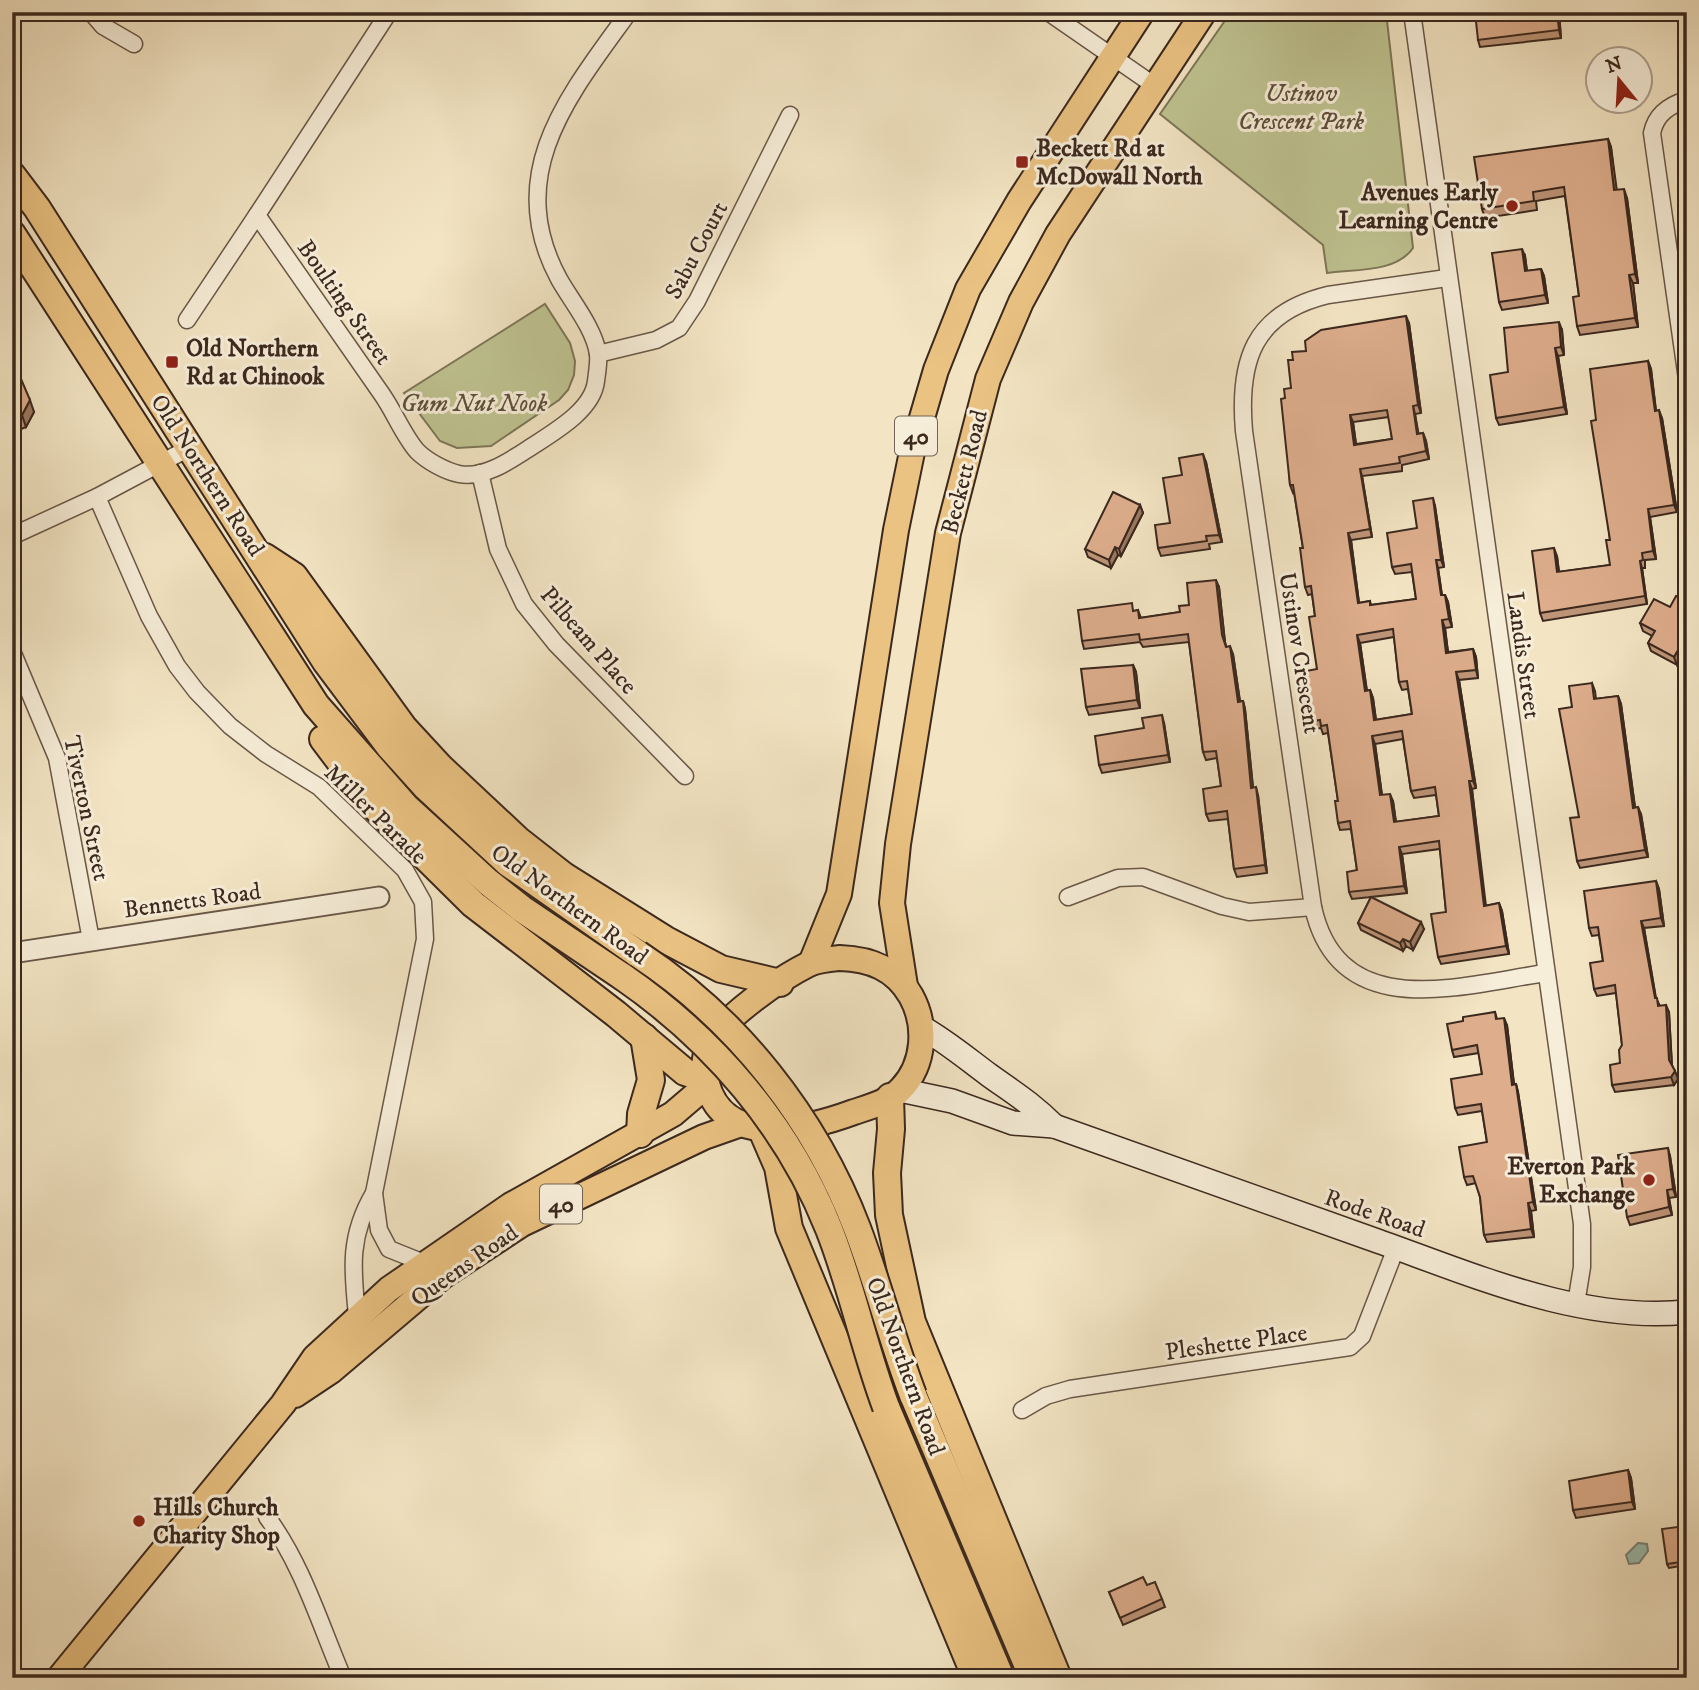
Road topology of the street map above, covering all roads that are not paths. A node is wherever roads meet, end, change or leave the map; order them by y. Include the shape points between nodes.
1 (91, 12) edge
2 (389, 12) edge
3 (629, 12) edge
4 (1048, 12) edge
5 (1142, 12) edge
6 (1204, 12) edge
7 (1412, 12) edge
8 (134, 44) dead end
9 (1112, 56) junction
10 (1154, 86) junction
11 (1687, 100) edge
12 (790, 116) dead end
13 (12, 175) edge
14 (257, 215) junction
15 (12, 234) edge
16 (1447, 278) junction
17 (187, 320) dead end
18 (1683, 329) edge
19 (598, 354) junction
20 (1687, 379) edge
21 (191, 447) junction
22 (160, 465) junction
23 (480, 473) junction
24 (97, 497) junction
25 (12, 536) edge
26 (258, 553) junction
27 (12, 651) edge
28 (286, 663) junction
29 (685, 776) dead end
30 (379, 897) dead end
31 (1068, 897) dead end
32 (1313, 906) junction
33 (91, 940) junction
34 (12, 953) edge
35 (811, 963) junction
36 (1546, 973) junction
37 (780, 983) junction
38 (905, 986) junction
39 (921, 1027) junction
40 (644, 1037) junction
41 (706, 1082) junction
42 (895, 1094) junction
43 (1054, 1126) junction
44 (752, 1127) junction
45 (640, 1133) junction
46 (374, 1193) junction
47 (1396, 1248) junction
48 (424, 1263) junction
49 (1576, 1304) junction
50 (1687, 1312) edge
51 (357, 1315) junction
52 (283, 1404) junction
53 (1022, 1410) dead end
54 (267, 1517) dead end
55 (59, 1678) edge
56 (343, 1678) edge
57 (976, 1678) edge
58 (1001, 1678) edge
59 (1033, 1678) edge
60 (1058, 1678) edge

1 - 8 street via 103,26
2 - 14 street
3 - 19 street via 556,120 543,153 537,188 540,229
4 - 9 street
5 - 9 main road, 40
6 - 10 main road, Beckett Road / 40
7 - 16 street, Landis Street
9 - 10 street
9 - 35 main road, 40 via 968,289 936,370 912,452 897,530 839,894
10 - 38 main road, Beckett Road / 40 via 1058,234 1021,302 988,379 966,454 948,533 894,876 892,903
11 - 18 street via 1667,108 1654,127
12 - 19 street, Sabu Court via 697,302 679,328 645,344
13 - 21 highway, Old Northern Road
14 - 17 street
14 - 23 street, Boulting Street via 417,451 460,475
15 - 22 highway, Old Northern Road
16 - 32 street, Ustinov Crescent via 1328,295 1296,305 1269,324 1244,369 1244,431
16 - 36 street, Landis Street
18 - 20 street
19 - 23 street, Boulting Street via 595,386 581,410 507,463
21 - 22 street
21 - 26 highway, Old Northern Road
22 - 24 street
22 - 28 highway, Old Northern Road
23 - 29 street, Pilbeam Place via 498,550 524,604 556,644
24 - 25 street
24 - 46 street, Miller Parade via 160,638 197,692 247,740 334,800 405,870 419,891 426,914 425,939
26 - 37 highway via 294,576 404,728 518,840 564,876 666,940 721,969
26 - 59 highway, Old Northern Road, bridge via 355,702 426,786 508,863 667,973 734,1035 797,1111 841,1188 913,1395
27 - 33 street, Tiverton Street via 57,758
28 - 40 highway via 299,706 404,839 494,921
28 - 58 highway, Old Northern Road, bridge via 316,705 406,807 522,909 659,1001 715,1053 769,1119 829,1230 886,1407
30 - 33 street, Bennetts Road
31 - 32 street via 1118,878 1143,877 1241,911
32 - 36 street, Ustinov Crescent via 1333,953 1356,974 1383,987 1426,990
33 - 34 street, Bennetts Road
35 - 37 main road
35 - 38 main road via 840,958 869,961
36 - 49 street, Landis Street via 1582,1224 1583,1267
37 - 41 main road via 720,1028 707,1049
38 - 39 main road, 40
39 - 42 main road, 40 via 920,1054
39 - 43 main road, Rode Road via 1026,1098
40 - 41 highway via 685,1072
40 - 45 highway via 651,1080
41 - 44 main road via 724,1112
41 - 45 main road, Queens Road / 40 via 673,1114
42 - 43 main road, Rode Road via 952,1101 1013,1123
42 - 44 main road, 40 via 823,1122 780,1130
42 - 60 highway via 887,1173 889,1215 912,1322
43 - 47 main road, Rode Road
44 - 52 main road, Queens Road / 40 via 692,1142 522,1224 443,1276 331,1371
44 - 57 highway via 778,1167 789,1228
45 - 48 main road, Queens Road / 40 via 511,1205
46 - 48 street, Miller Parade via 379,1230 389,1249
46 - 51 street, Miller Parade via 359,1219 355,1242
47 - 49 main road, Rode Road
47 - 53 street, Pleshette Place via 1362,1336 1350,1347 1070,1389
48 - 51 main road, Queens Road / 40
49 - 50 main road, Rode Road via 1636,1314
51 - 52 main road, Queens Road / 40 via 314,1357
52 - 55 main road, Queens Road / 40
54 - 56 street via 299,1571

